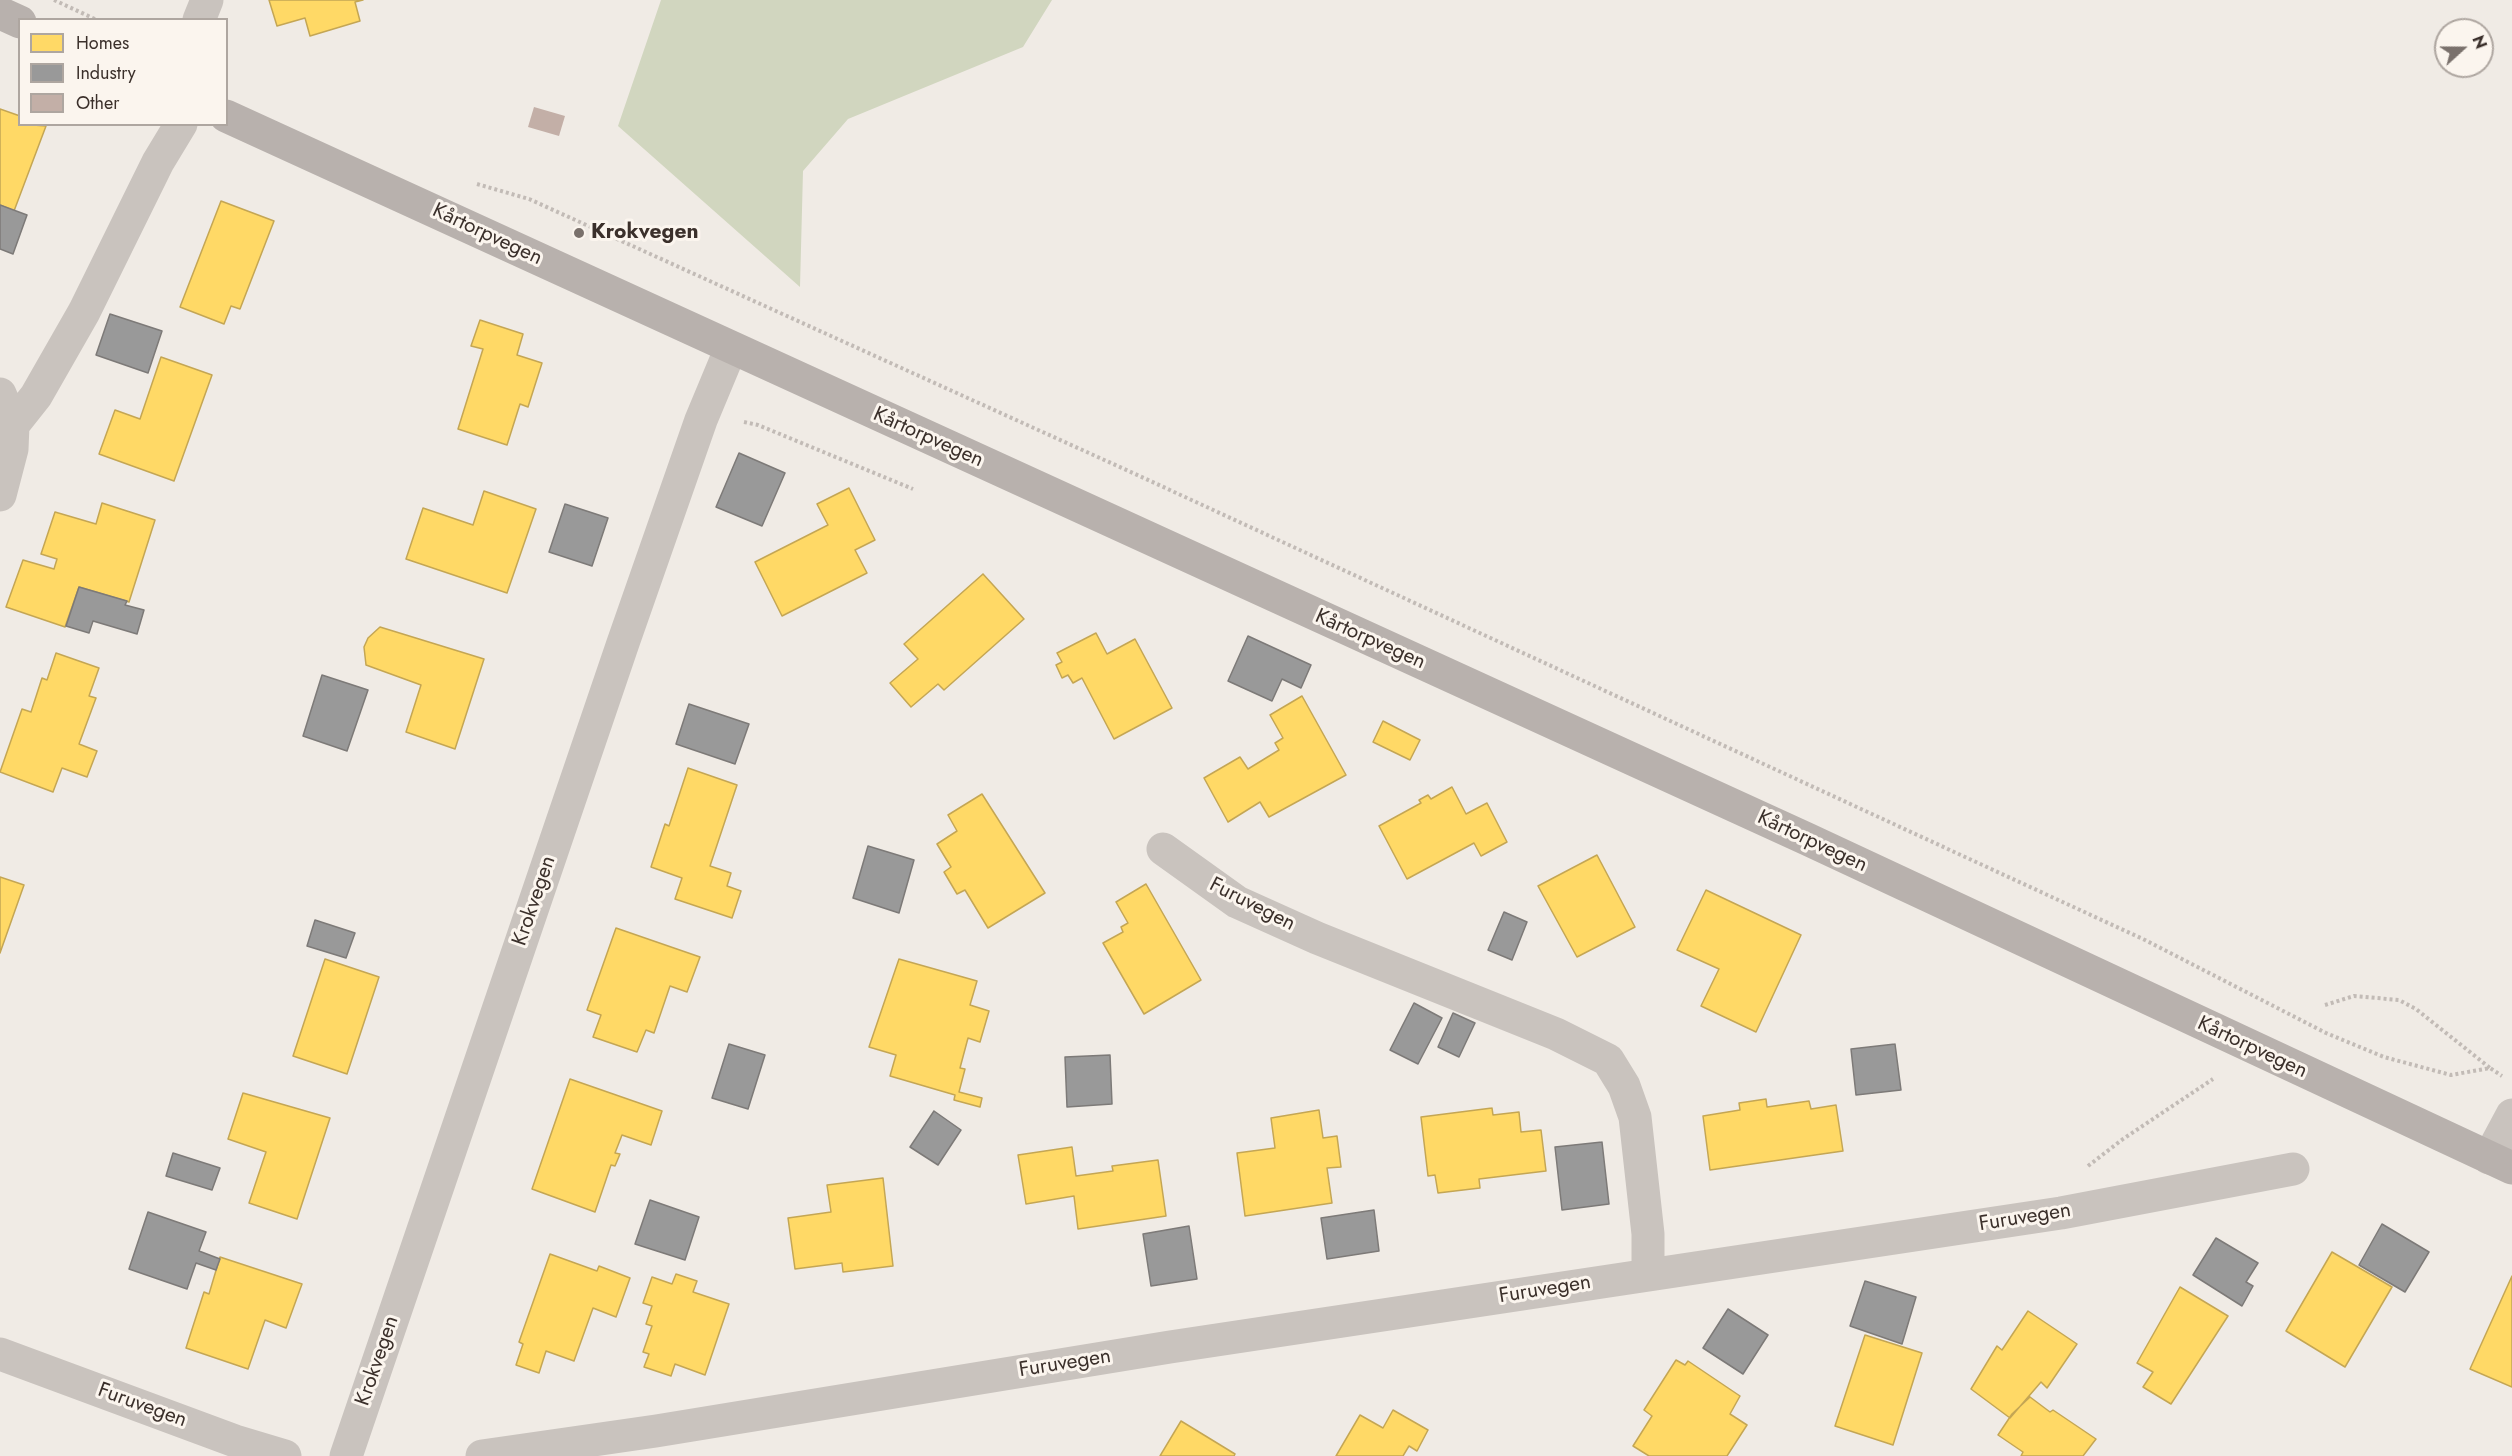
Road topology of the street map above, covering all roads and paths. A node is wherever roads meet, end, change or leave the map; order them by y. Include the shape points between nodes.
1 (54, 0) edge
2 (207, 0) edge
3 (0, 13) edge
4 (93, 18) edge
5 (200, 18) edge
6 (18, 21) edge
7 (228, 117) edge
8 (180, 126) edge
9 (474, 183) dead end
10 (731, 348) junction
11 (0, 394) edge
12 (742, 422) dead end
13 (13, 425) junction
14 (914, 489) dead end
15 (0, 495) edge
16 (1163, 849) dead end
17 (2325, 1005) dead end
18 (2490, 1068) junction
19 (2503, 1076) dead end
20 (2213, 1079) dead end
21 (2512, 1115) edge
22 (2501, 1163) edge
23 (2293, 1169) dead end
24 (2061, 1213) junction
25 (1648, 1274) junction
26 (0, 1354) edge
27 (285, 1456) edge
28 (346, 1456) edge
29 (482, 1456) edge

1 - 4 path
2 - 5 street
3 - 6 main road
7 - 10 main road, Kårtorpvegen
8 - 13 street via 84,312 36,396
9 - 18 path via 530,199 1133,473 2145,940 2326,1033 2384,1056 2451,1075
10 - 22 main road, Kårtorpvegen via 1807,839
10 - 28 street, Krokvegen via 701,420 622,643
11 - 13 street
12 - 14 path via 758,425
13 - 15 street via 12,449
16 - 25 street, Furuvegen via 1236,902 1556,1034 1608,1060 1624,1086 1635,1117 1648,1234
17 - 18 path via 2354,996 2399,1000
18 - 19 path
20 - 24 path via 2094,1161 2073,1182
21 - 22 street
23 - 24 street, Furuvegen
24 - 25 street, Furuvegen
25 - 29 street, Furuvegen
26 - 27 street, Furuvegen

